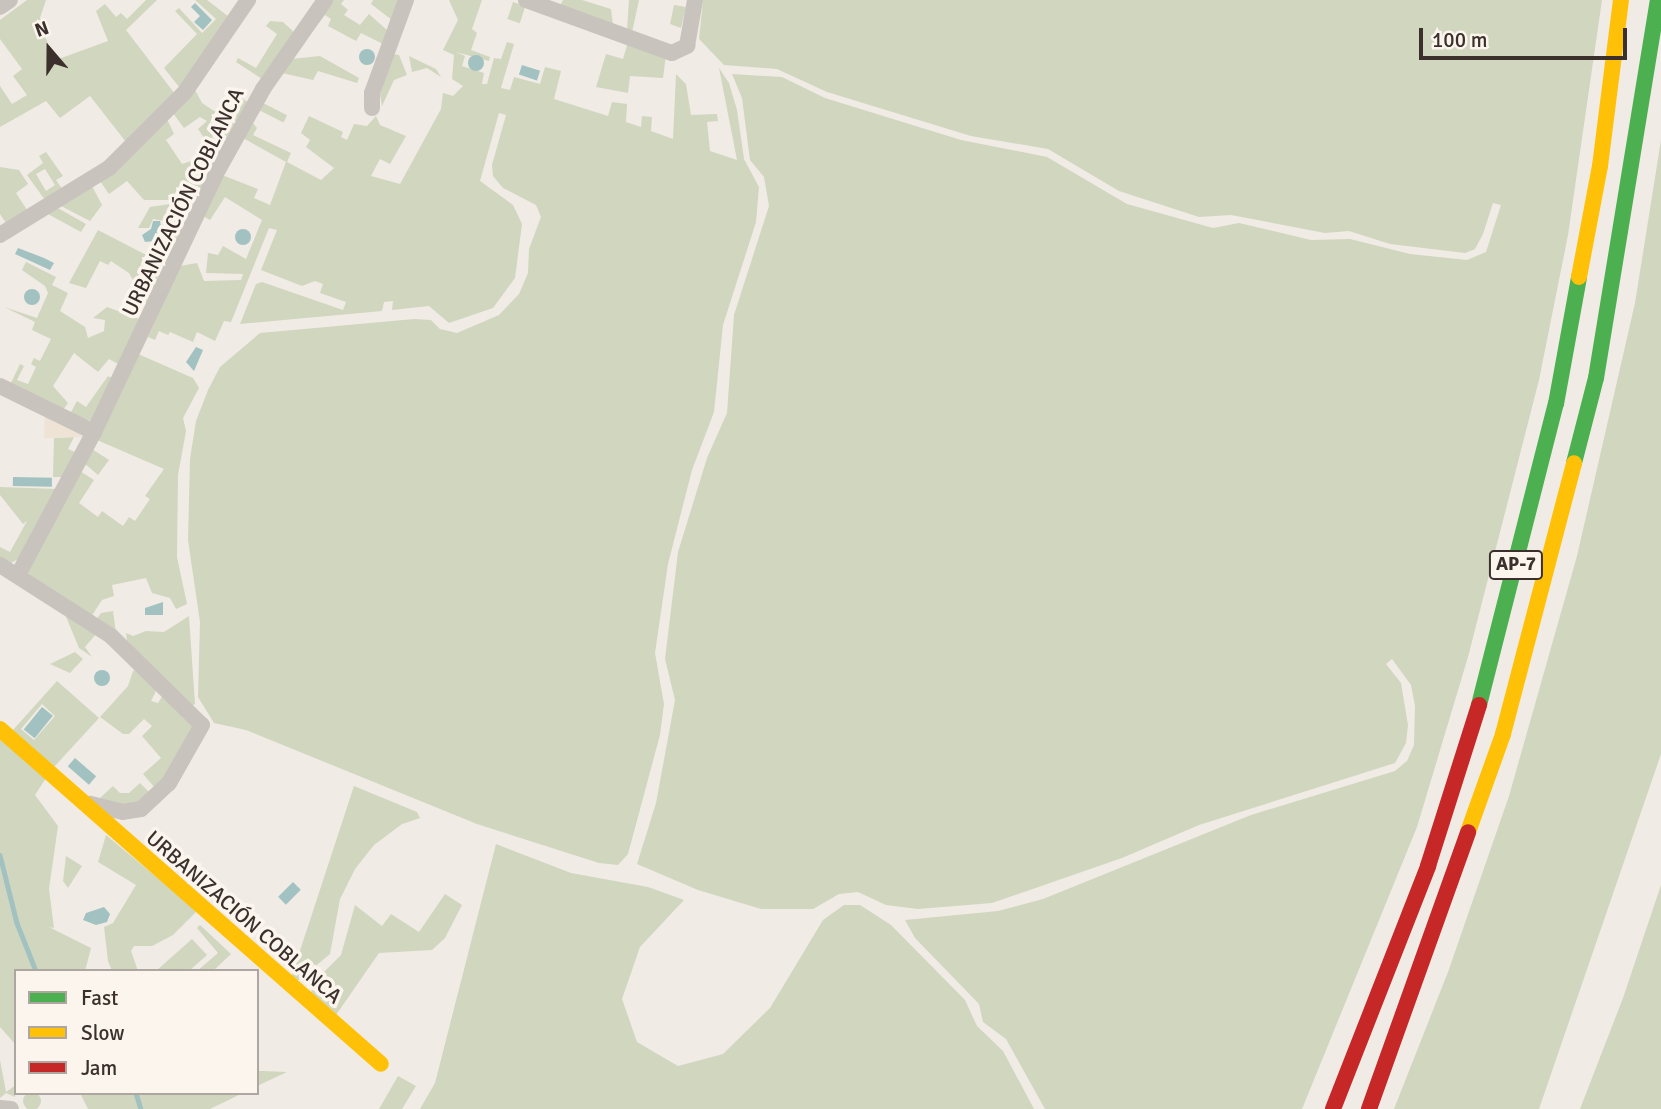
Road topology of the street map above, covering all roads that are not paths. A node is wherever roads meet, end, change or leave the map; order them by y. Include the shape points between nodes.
1 (10, 0) edge
2 (248, 0) edge
3 (325, 0) edge
4 (406, 0) edge
5 (526, 0) edge
6 (695, 0) edge
7 (1621, 0) edge
8 (1658, 0) edge
9 (0, 7) edge
10 (372, 108) dead end
11 (0, 235) edge
12 (0, 386) edge
13 (94, 432) junction
14 (0, 565) edge
15 (18, 575) junction
16 (0, 729) edge
17 (81, 800) junction
18 (381, 1064) dead end
19 (0, 1108) edge
20 (12, 1109) edge
21 (1333, 1109) edge
22 (1369, 1109) edge

1 - 9 street
2 - 11 street, URBANIZACIÓN COBLANCA via 185,92 109,168
3 - 13 street, URBANIZACIÓN COBLANCA via 263,89 218,170
4 - 10 street via 372,93
5 - 6 street via 671,52 687,46
7 - 21 main road, AP-7 via 1595,193 1556,404 1514,573 1477,714 1428,866
8 - 22 main road, AP-7 via 1596,378 1503,734
12 - 13 street
13 - 15 street, URBANIZACIÓN COBLANCA
14 - 15 street, URBANIZACIÓN COBLANCA
15 - 17 street, URBANIZACIÓN COBLANCA via 111,636 202,725 169,783 141,809 123,812
16 - 17 main road, URBANIZACIÓN COBLANCA
17 - 18 main road, URBANIZACIÓN COBLANCA
19 - 20 street

